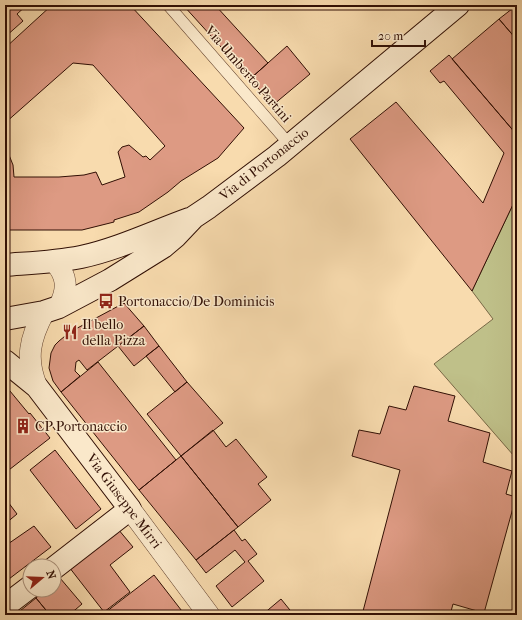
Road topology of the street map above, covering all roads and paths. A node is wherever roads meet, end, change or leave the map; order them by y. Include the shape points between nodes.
1 (168, 5) edge
2 (451, 11) edge
3 (290, 145) junction
4 (194, 217) junction
5 (54, 261) junction
6 (5, 265) edge
7 (51, 310) junction
8 (5, 319) edge
9 (5, 361) edge
10 (37, 387) junction
11 (130, 509) junction
12 (62, 562) edge
13 (22, 593) edge
14 (5, 606) edge
15 (209, 615) edge

1 - 3 lane, Via Umberto Partini
2 - 3 main road, Via di Portonaccio
3 - 4 main road, Via di Portonaccio
4 - 5 main road via 124,244 92,254
4 - 7 main road, Via di Portonaccio via 163,247 110,280
5 - 6 main road
5 - 7 street, Via Giuseppe Mirri via 61,269 65,282 64,293
7 - 8 main road, Via di Portonaccio
7 - 10 street, Via Giuseppe Mirri via 32,338 32,373
9 - 10 main road, Via Giuseppe Mirri
10 - 11 main road, Via Giuseppe Mirri
11 - 12 main road
11 - 15 street, Via Giuseppe Mirri
13 - 14 main road

